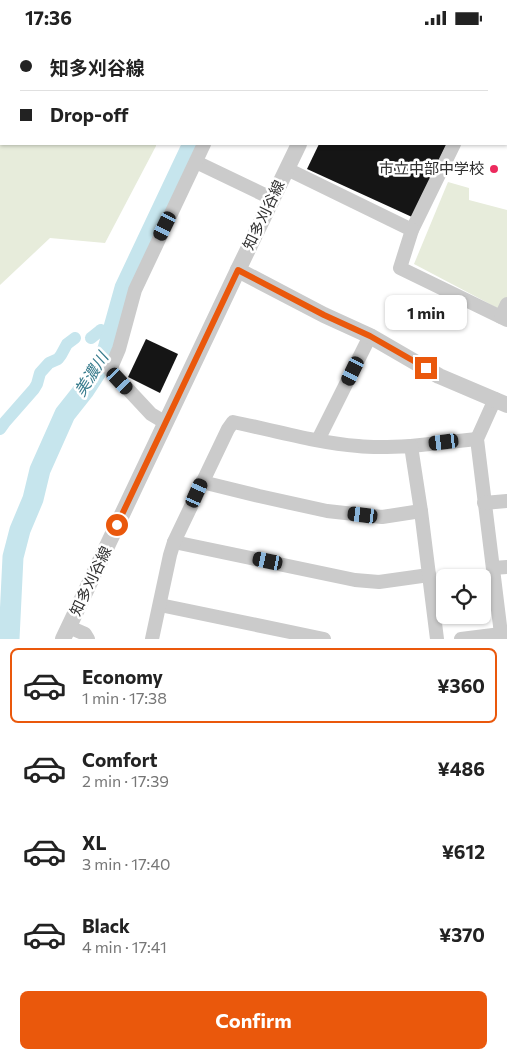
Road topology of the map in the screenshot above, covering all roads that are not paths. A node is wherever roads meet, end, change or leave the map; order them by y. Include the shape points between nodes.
1 (204, 145) edge
2 (299, 145) edge
3 (454, 145) edge
4 (196, 162) junction
5 (287, 169) junction
6 (273, 199) junction
7 (412, 230) junction
8 (238, 270) junction
9 (507, 304) edge
10 (504, 319) edge
11 (370, 336) junction
12 (501, 402) edge
13 (166, 423) junction
14 (477, 439) junction
15 (318, 440) junction
16 (412, 446) junction
17 (202, 482) junction
18 (507, 501) edge
19 (484, 503) junction
20 (422, 511) junction
21 (174, 542) junction
22 (507, 567) edge
23 (493, 568) junction
24 (430, 575) junction
25 (160, 605) junction
26 (66, 633) edge
27 (504, 634) edge
28 (88, 639) edge
29 (152, 639) edge
30 (324, 639) edge
31 (437, 639) edge
32 (461, 639) edge

1 - 4 street
2 - 5 street, 知多刈谷線
3 - 7 street
4 - 6 street
4 - 13 street via 134,290 119,349 110,369 151,414
5 - 6 street, 知多刈谷線
5 - 7 street
6 - 8 street, 知多刈谷線
7 - 10 street via 400,268
8 - 11 street
8 - 13 street, 知多刈谷線
9 - 10 street
11 - 12 street via 439,376
11 - 15 street
12 - 14 street
13 - 26 street, 知多刈谷線
14 - 16 street
14 - 19 street
15 - 16 street via 358,446
15 - 17 street via 233,422
16 - 20 street
17 - 20 street via 327,511 382,517
17 - 21 street
18 - 19 street
19 - 23 street
20 - 24 street
21 - 24 street via 355,580 379,582
21 - 25 street
22 - 23 street
23 - 27 street
24 - 31 street
25 - 29 street
25 - 30 street
26 - 28 street via 85,635
27 - 32 street

